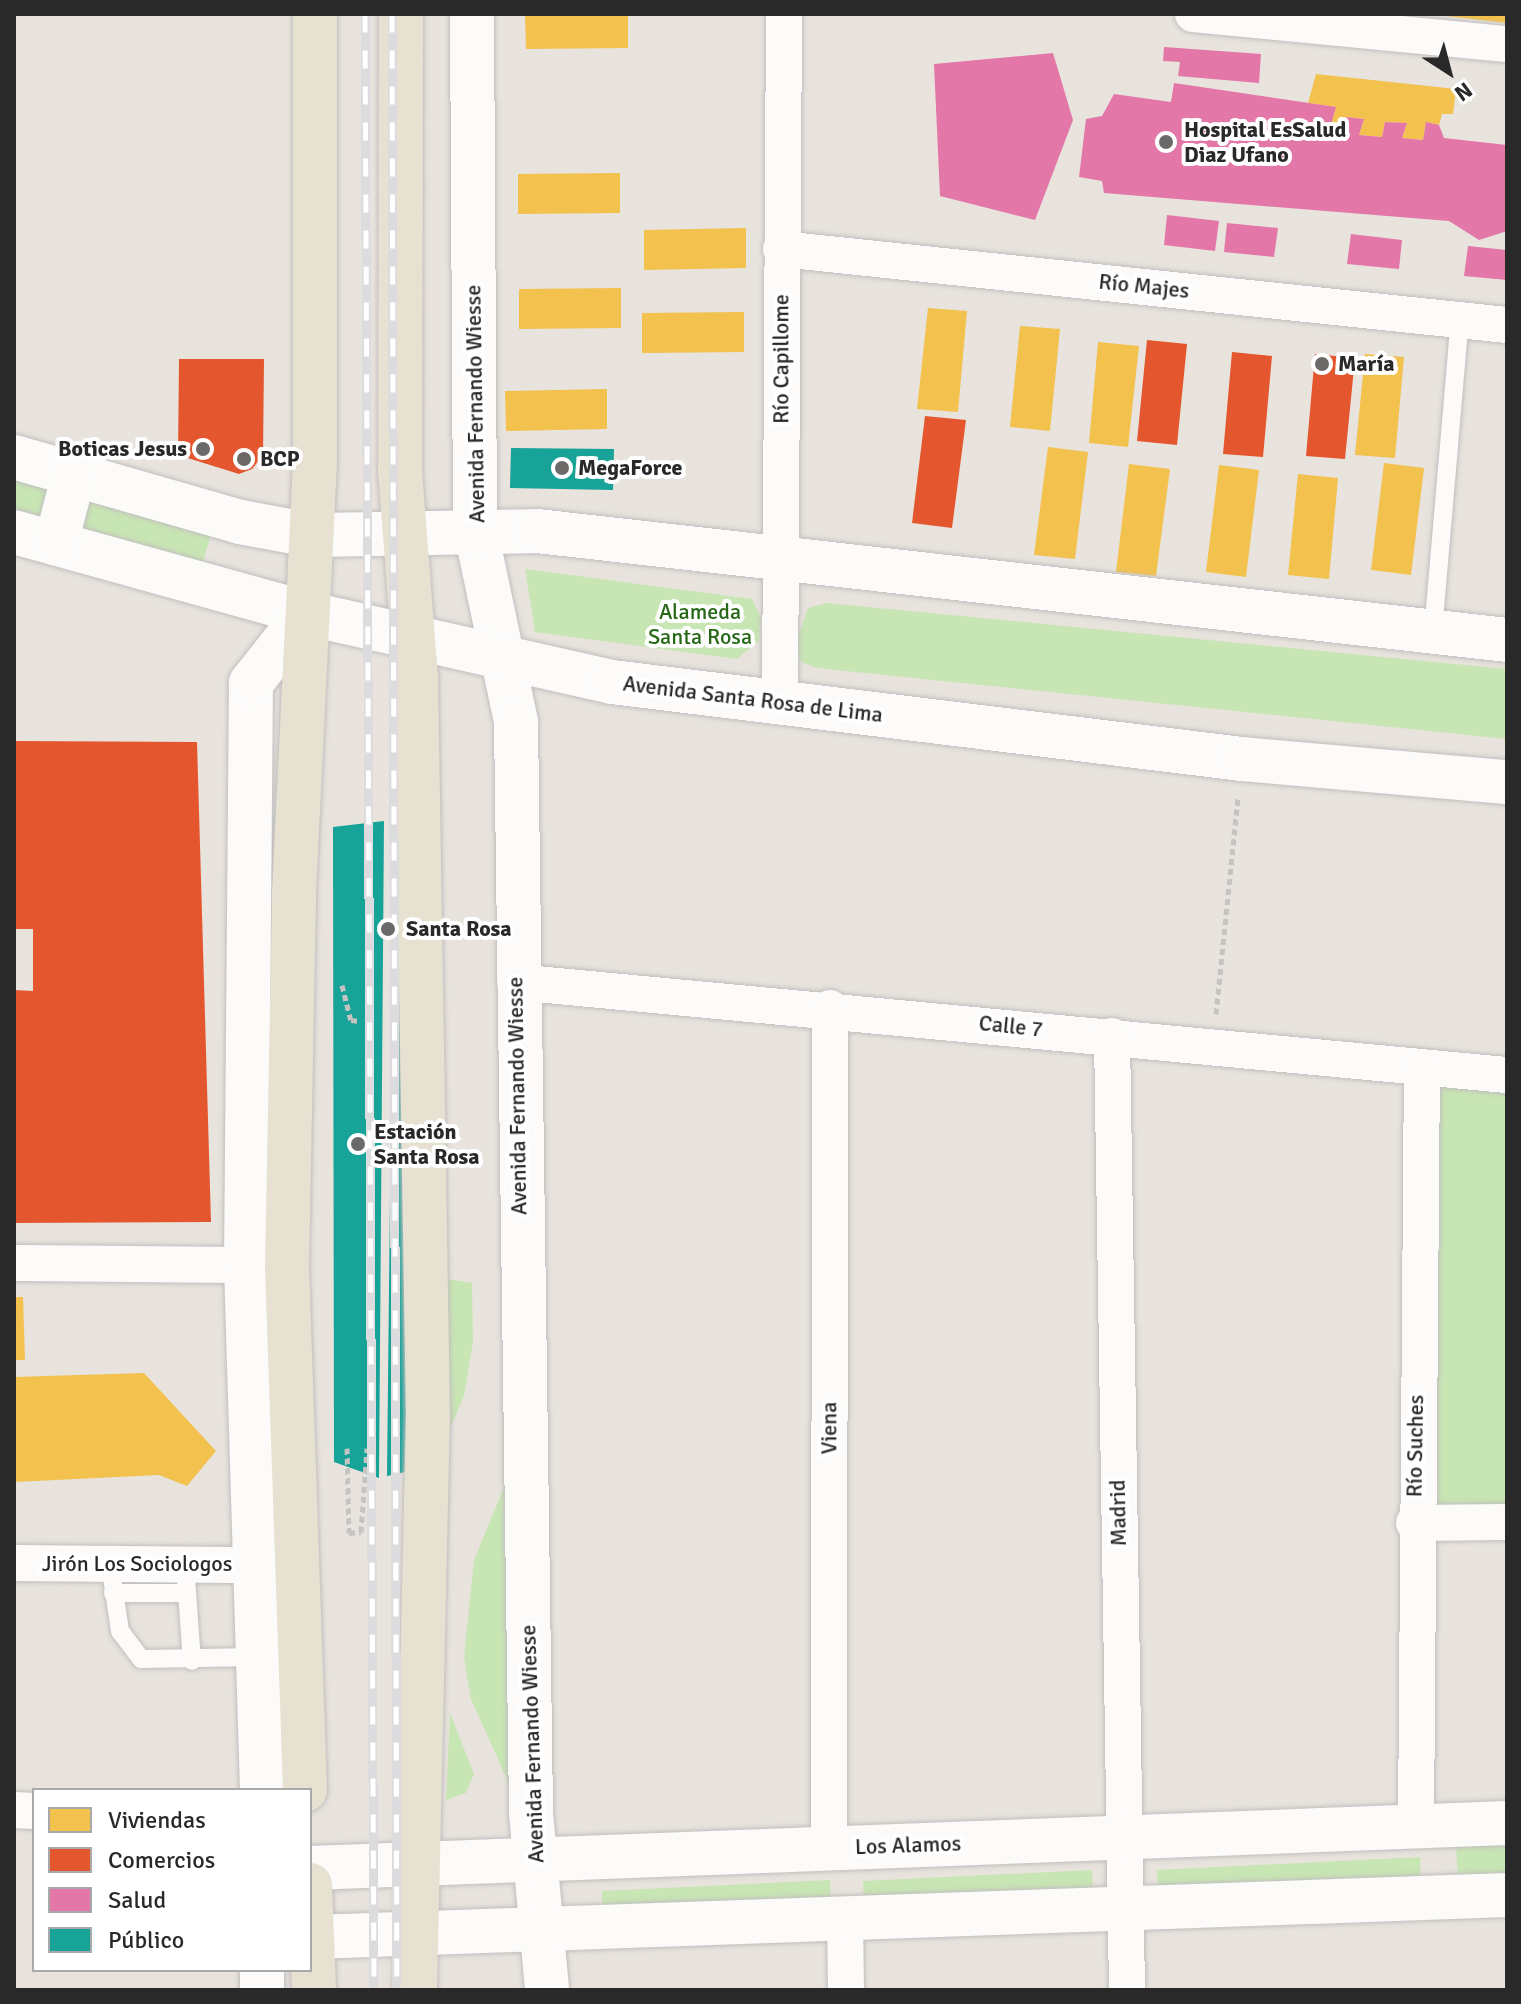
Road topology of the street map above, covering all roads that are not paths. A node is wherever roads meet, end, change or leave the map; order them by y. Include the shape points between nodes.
1 (315, 14) edge
2 (401, 14) edge
3 (472, 14) edge
4 (784, 14) edge
5 (1193, 14) edge
6 (1507, 44) edge
7 (781, 249) junction
8 (1460, 320) junction
9 (1507, 325) edge
10 (14, 457) edge
11 (74, 474) junction
12 (240, 522) junction
13 (475, 527) junction
14 (402, 528) junction
15 (14, 532) edge
16 (311, 535) junction
17 (56, 543) junction
18 (782, 561) junction
19 (233, 593) junction
20 (306, 613) junction
21 (1433, 632) junction
22 (414, 637) junction
23 (1507, 640) edge
24 (505, 660) junction
25 (780, 704) junction
26 (1507, 782) edge
27 (515, 982) junction
28 (830, 1008) junction
29 (1112, 1036) junction
30 (1422, 1067) junction
31 (1507, 1075) edge
32 (14, 1263) edge
33 (246, 1265) junction
34 (1507, 1522) edge
35 (1414, 1523) junction
36 (14, 1563) edge
37 (259, 1565) junction
38 (112, 1578) junction
39 (186, 1578) junction
40 (261, 1657) junction
41 (192, 1661) junction
42 (262, 1788) edge
43 (305, 1788) edge
44 (1507, 1823) edge
45 (1416, 1826) junction
46 (1123, 1837) junction
47 (829, 1849) junction
48 (535, 1862) junction
49 (414, 1866) junction
50 (312, 1868) edge
51 (1507, 1895) edge
52 (1125, 1905) junction
53 (845, 1917) junction
54 (312, 1920) edge
55 (542, 1930) junction
56 (414, 1935) junction
57 (313, 1937) junction
58 (314, 1990) edge
59 (415, 1990) edge
60 (547, 1990) edge
61 (846, 1990) edge
62 (1127, 1990) edge

1 - 16 main road
2 - 14 main road
3 - 13 main road, Avenida Fernando Wiesse
4 - 7 street, Río Capillome
5 - 6 street
7 - 8 street, Río Majes
7 - 18 street, Río Capillome
8 - 9 street, Río Majes
8 - 21 lane
10 - 11 main road
11 - 12 main road
11 - 17 main road
12 - 16 main road
12 - 19 main road
13 - 14 main road
13 - 18 main road
13 - 24 main road, Avenida Fernando Wiesse
14 - 16 main road
14 - 22 main road
15 - 17 main road, Avenida Santa Rosa de Lima
16 - 20 main road
17 - 19 main road, Avenida Santa Rosa de Lima
18 - 21 main road
18 - 25 street, Río Capillome
19 - 20 main road, Avenida Santa Rosa de Lima
20 - 22 main road, Avenida Santa Rosa de Lima
20 - 33 main road via 251,683
20 - 43 main road via 287,1267
21 - 23 main road
22 - 24 main road, Avenida Santa Rosa de Lima
22 - 49 main road via 428,1414
24 - 25 main road, Avenida Santa Rosa de Lima
24 - 27 main road, Avenida Fernando Wiesse via 516,722
25 - 26 main road, Avenida Santa Rosa de Lima via 1242,759
27 - 28 street, Calle 7
27 - 48 main road, Avenida Fernando Wiesse
28 - 29 street, Calle 7
28 - 47 street, Viena
29 - 30 street, Calle 7
29 - 46 street, Madrid
30 - 31 street, Calle 7
30 - 35 street, Río Suches
32 - 33 street
33 - 37 main road
34 - 35 street
35 - 45 street, Río Suches
36 - 38 street, Jirón Los Sociologos
37 - 39 street, Jirón Los Sociologos
37 - 40 main road
38 - 39 street, Jirón Los Sociologos
38 - 41 lane via 120,1631 141,1659
39 - 41 lane
40 - 41 lane
40 - 42 main road
44 - 45 main road, Los Alamos
45 - 46 main road, Los Alamos
46 - 47 main road, Los Alamos
46 - 52 street, Madrid
47 - 48 main road, Los Alamos
48 - 49 main road, Los Alamos
48 - 55 main road, Avenida Fernando Wiesse
49 - 50 main road, Los Alamos
49 - 56 main road
51 - 52 main road
52 - 53 main road
52 - 62 street, Madrid
53 - 55 main road
53 - 61 street
54 - 57 main road
55 - 56 main road
55 - 60 main road, Avenida Fernando Wiesse
56 - 57 main road
56 - 59 main road
57 - 58 main road

